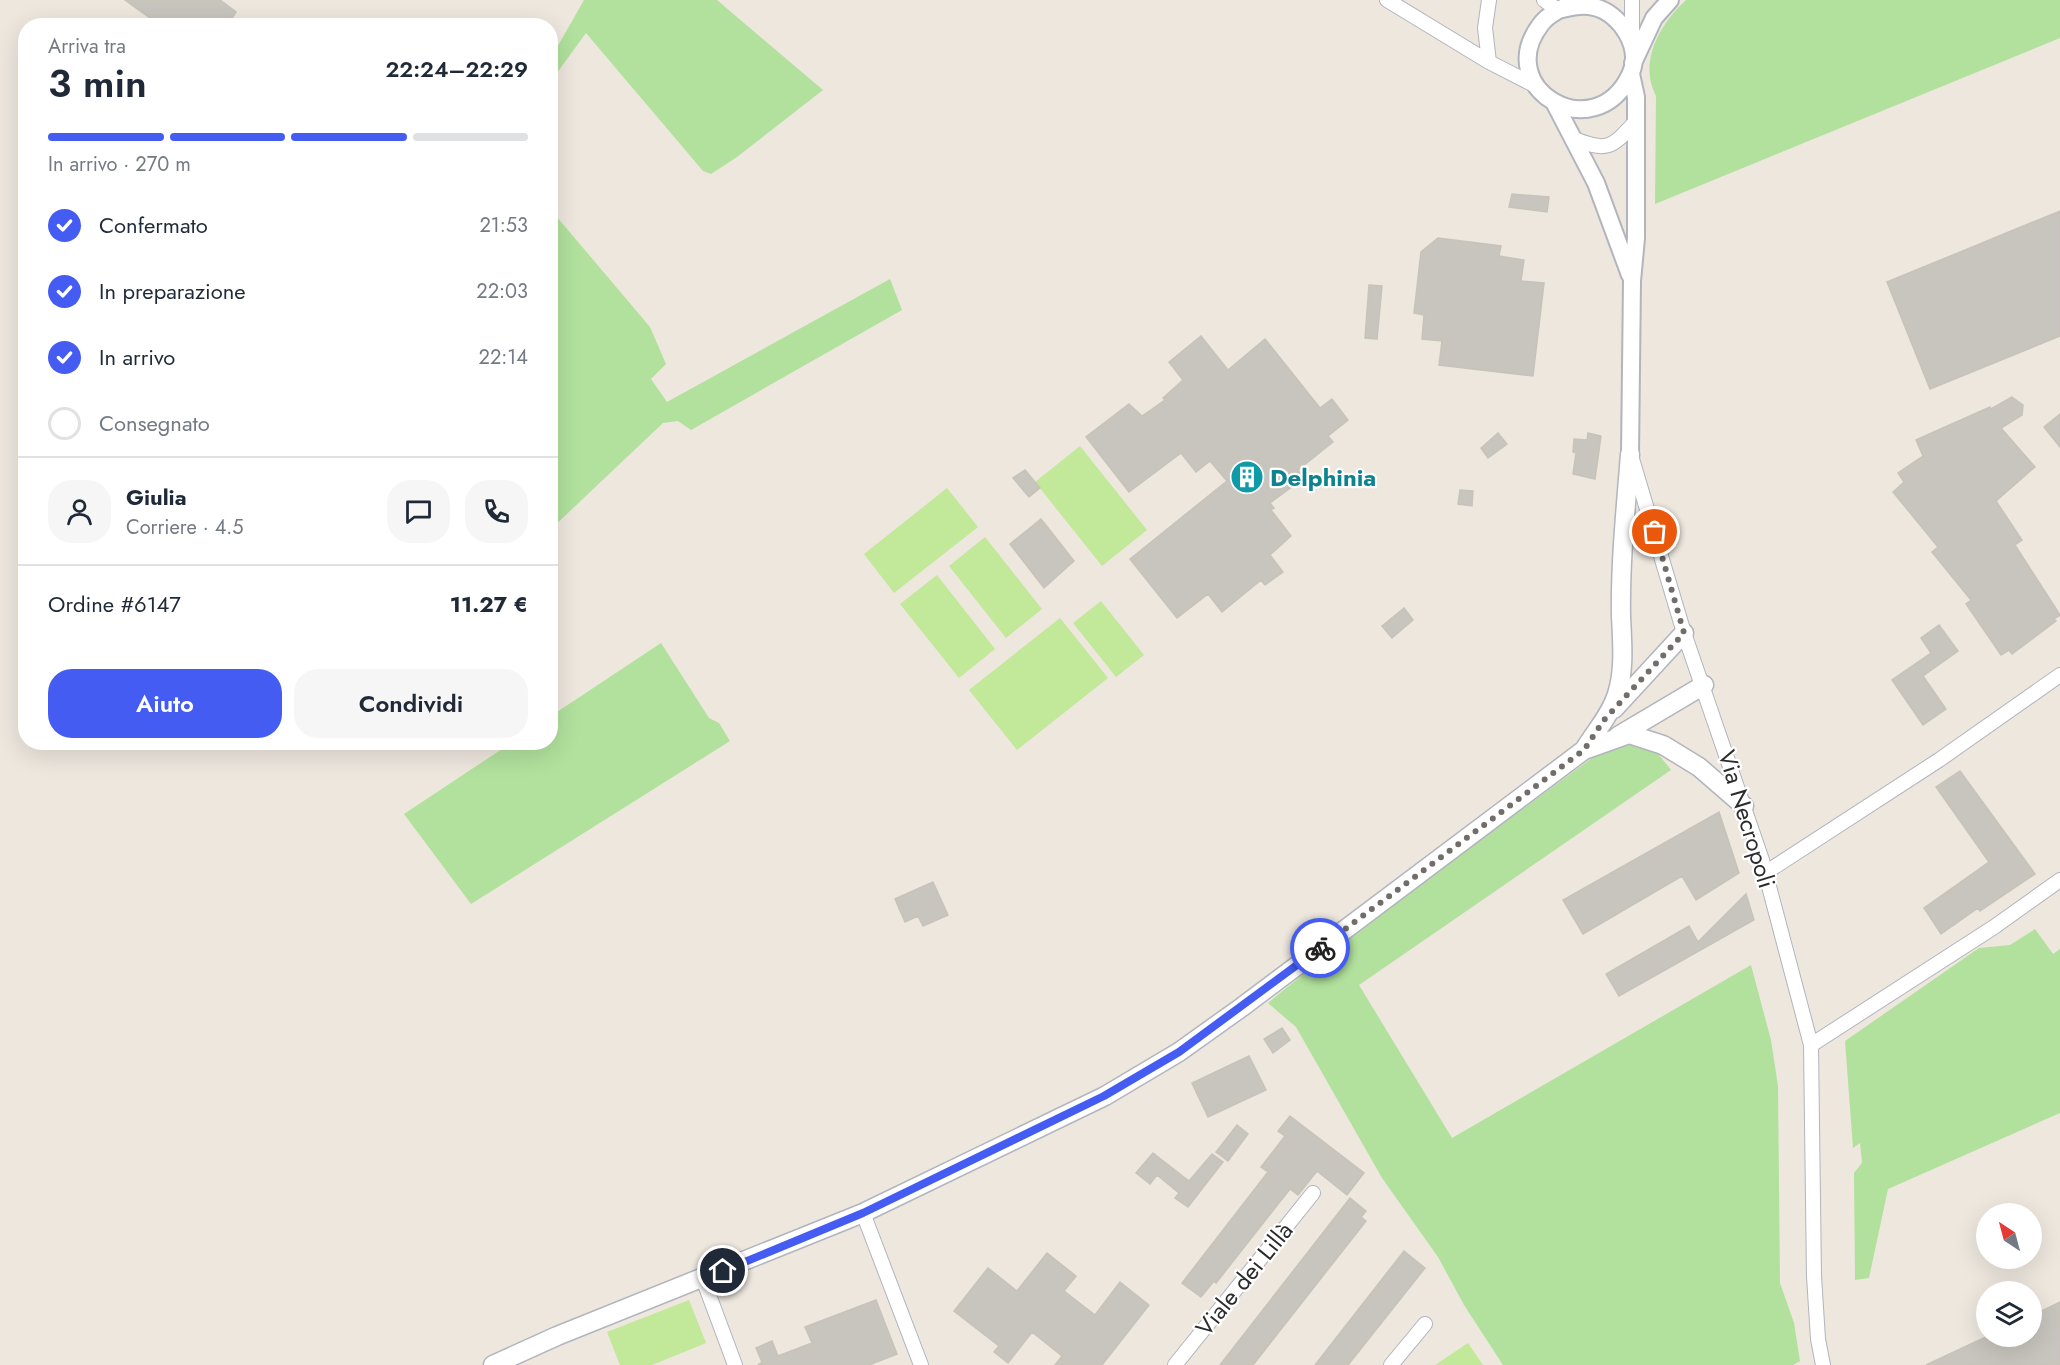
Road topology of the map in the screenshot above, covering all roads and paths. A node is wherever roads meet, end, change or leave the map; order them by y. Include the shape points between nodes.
1 (1387, 0) edge
2 (1489, 0) edge
3 (1544, 0) edge
4 (1580, 0) edge
5 (1632, 0) edge
6 (1670, 0) edge
7 (1558, 10) junction
8 (1632, 44) junction
9 (1489, 62) junction
10 (1632, 69) junction
11 (1534, 85) junction
12 (1555, 104) junction
13 (1636, 121) junction
14 (1572, 138) junction
15 (1632, 281) junction
16 (1630, 454) junction
17 (1684, 633) junction
18 (2060, 675) edge
19 (1704, 685) junction
20 (1604, 720) junction
21 (1611, 740) junction
22 (1584, 750) junction
23 (1744, 806) junction
24 (1765, 873) junction
25 (2060, 880) edge
26 (1811, 1045) junction
27 (1313, 1193) dead end
28 (863, 1213) junction
29 (703, 1279) junction
30 (1425, 1324) dead end
31 (493, 1365) edge
32 (735, 1365) edge
33 (921, 1365) edge
34 (1175, 1365) edge
35 (1391, 1365) edge
36 (1823, 1365) edge

1 - 9 street
2 - 9 street via 1485,28
3 - 7 street
4 - 7 street
5 - 8 street
6 - 10 street via 1654,18
7 - 8 street via 1576,5 1611,14 1624,27
7 - 11 street via 1542,23 1532,41 1529,71
8 - 10 street
9 - 11 street
10 - 12 street via 1618,94 1605,104 1575,109
10 - 13 street, Via Necropoli
11 - 12 street
12 - 14 street
13 - 14 street via 1622,139 1609,146 1592,146
13 - 15 street, Via Necropoli
14 - 15 street via 1596,183
15 - 16 street, Via Necropoli
16 - 17 street, Via Necropoli
16 - 20 main road via 1620,675 1617,694
17 - 19 street, Via Necropoli
17 - 20 main road
18 - 24 street via 1939,760
19 - 21 main road
19 - 23 street, Via Necropoli
20 - 22 main road
21 - 22 main road
21 - 23 main road via 1629,734 1663,745 1699,767
22 - 28 main road via 1179,1052 1104,1096
23 - 24 street, Via Necropoli
24 - 26 street, Via Necropoli
25 - 26 street
26 - 36 street, Via Necropoli via 1814,1276
27 - 34 street, Viale dei Lillà
28 - 29 main road
28 - 33 street
29 - 31 main road
29 - 32 street
30 - 35 street

